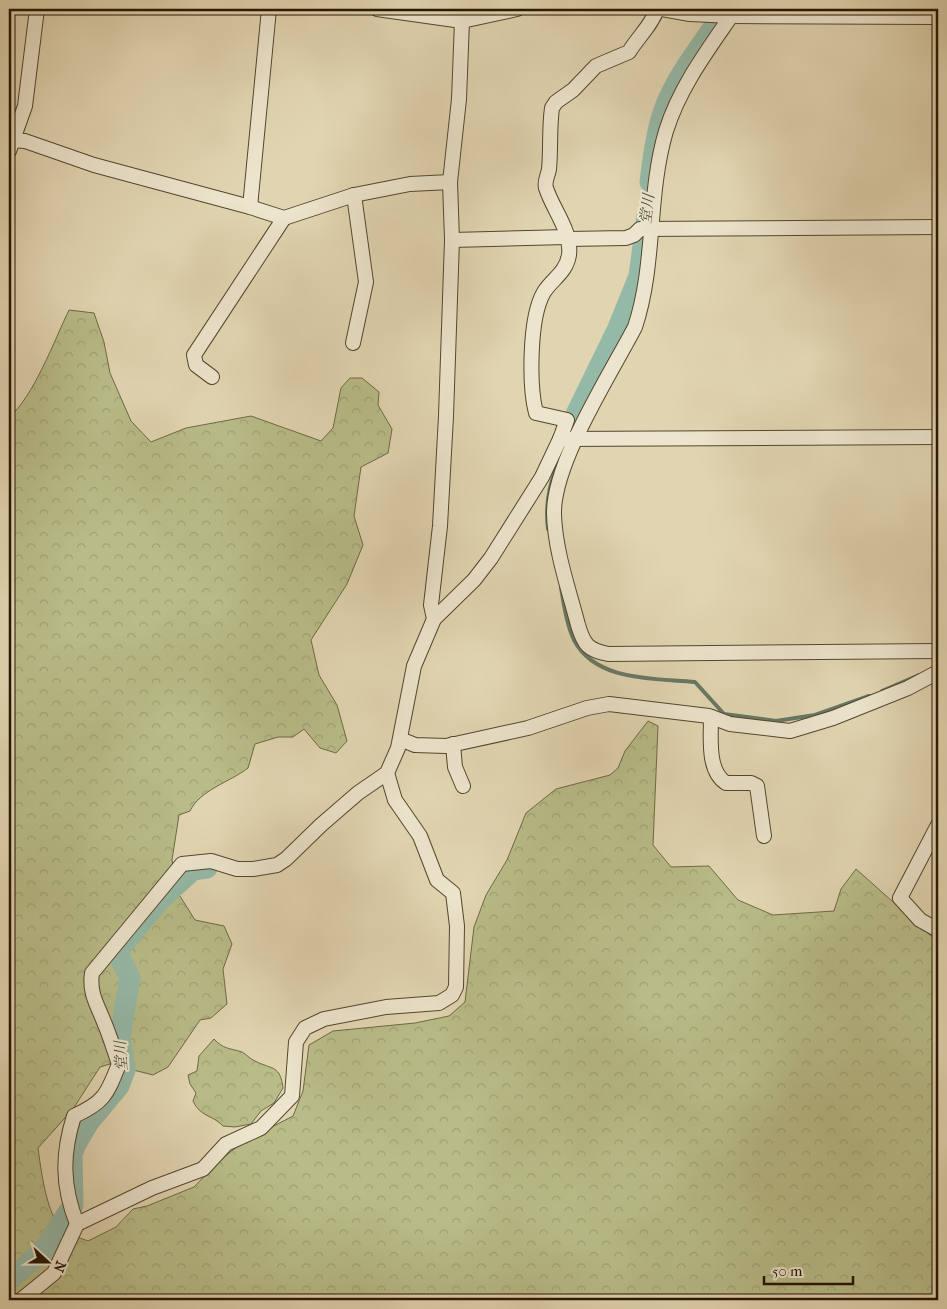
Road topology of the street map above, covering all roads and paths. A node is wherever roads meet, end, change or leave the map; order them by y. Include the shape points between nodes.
1 (37, 9) edge
2 (269, 9) edge
3 (377, 9) edge
4 (517, 9) edge
5 (657, 9) edge
6 (662, 9) edge
7 (734, 12) edge
8 (469, 16) edge
9 (938, 17) edge
10 (10, 143) edge
11 (450, 182) junction
12 (354, 195) junction
13 (250, 207) junction
14 (284, 218) junction
15 (938, 227) edge
16 (647, 230) junction
17 (567, 238) junction
18 (452, 240) junction
19 (353, 343) dead end
20 (212, 377) dead end
21 (938, 437) edge
22 (568, 439) junction
23 (434, 619) junction
24 (938, 651) edge
25 (938, 672) edge
26 (711, 717) junction
27 (400, 739) junction
28 (453, 744) junction
29 (387, 773) junction
30 (463, 786) dead end
31 (938, 825) edge
32 (764, 836) dead end
33 (938, 930) edge
34 (77, 1224) junction
35 (21, 1300) edge

1 - 10 street via 25,106
2 - 13 street
3 - 8 street
4 - 8 street
5 - 17 street via 629,52 596,66 553,105 549,170 545,182
6 - 7 street via 712,14
7 - 9 street
7 - 16 street via 674,106 665,133
8 - 11 street
10 - 13 street
11 - 12 street via 410,184
11 - 18 street
12 - 14 street
12 - 19 street via 366,282
13 - 14 street
14 - 20 street via 194,355 196,365
15 - 16 street
16 - 17 street via 626,238
16 - 22 street via 646,281 635,327
17 - 18 street
17 - 22 street via 569,257 563,272 544,293 534,325 532,383 536,413 567,420
18 - 23 street via 440,526 431,604
21 - 22 street
22 - 23 street via 491,558 474,580
22 - 24 street via 554,516 582,640 592,651 608,654
23 - 27 street via 414,666
25 - 26 street via 842,715 790,731 730,724
26 - 28 street via 609,704 528,728
26 - 32 street via 716,773 726,784 751,783 757,786
27 - 28 street via 415,745
27 - 29 street
28 - 30 street via 455,767
29 - 34 street via 320,825 276,865 237,869 211,861 182,864 92,973 90,987 94,1002 119,1064 107,1094 91,1108 74,1116 69,1134 65,1182
29 - 34 street via 396,800 420,836 437,880 453,892 457,926 456,987 452,996 439,1003 386,1007 324,1019 305,1028 296,1042 292,1096 261,1128 226,1144 203,1169 152,1188
31 - 33 street via 900,898 920,920
34 - 35 street via 54,1273

